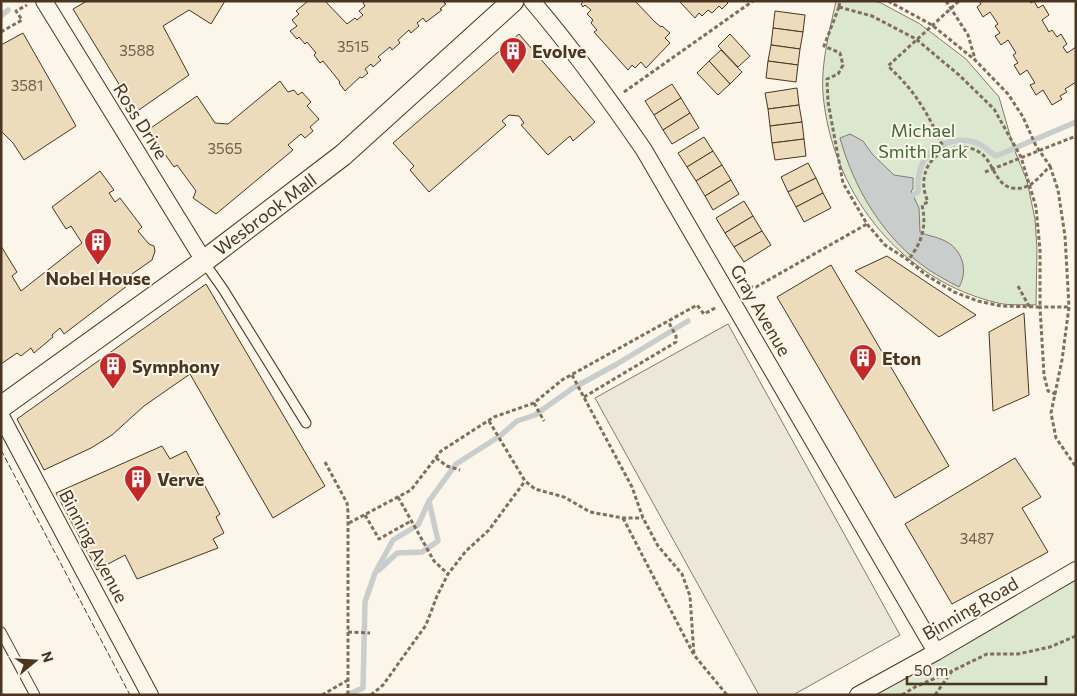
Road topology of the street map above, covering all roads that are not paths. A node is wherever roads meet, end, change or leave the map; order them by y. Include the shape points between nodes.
1 (513, 1) edge
2 (532, 1) edge
3 (37, 3) edge
4 (204, 261) junction
5 (1, 407) edge
6 (1, 416) edge
7 (306, 423) dead end
8 (1076, 570) edge
9 (1, 632) edge
10 (936, 652) junction
11 (35, 695) edge
12 (150, 695) edge
13 (858, 695) edge

1 - 4 street, Wesbrook Mall via 343,155
2 - 10 street, Gray Avenue via 612,102 644,150
3 - 4 street, Ross Drive
4 - 5 street, Wesbrook Mall
4 - 7 lane
6 - 12 street, Binning Avenue
8 - 10 street, Binning Road
9 - 11 lane
10 - 13 street, Binning Road

